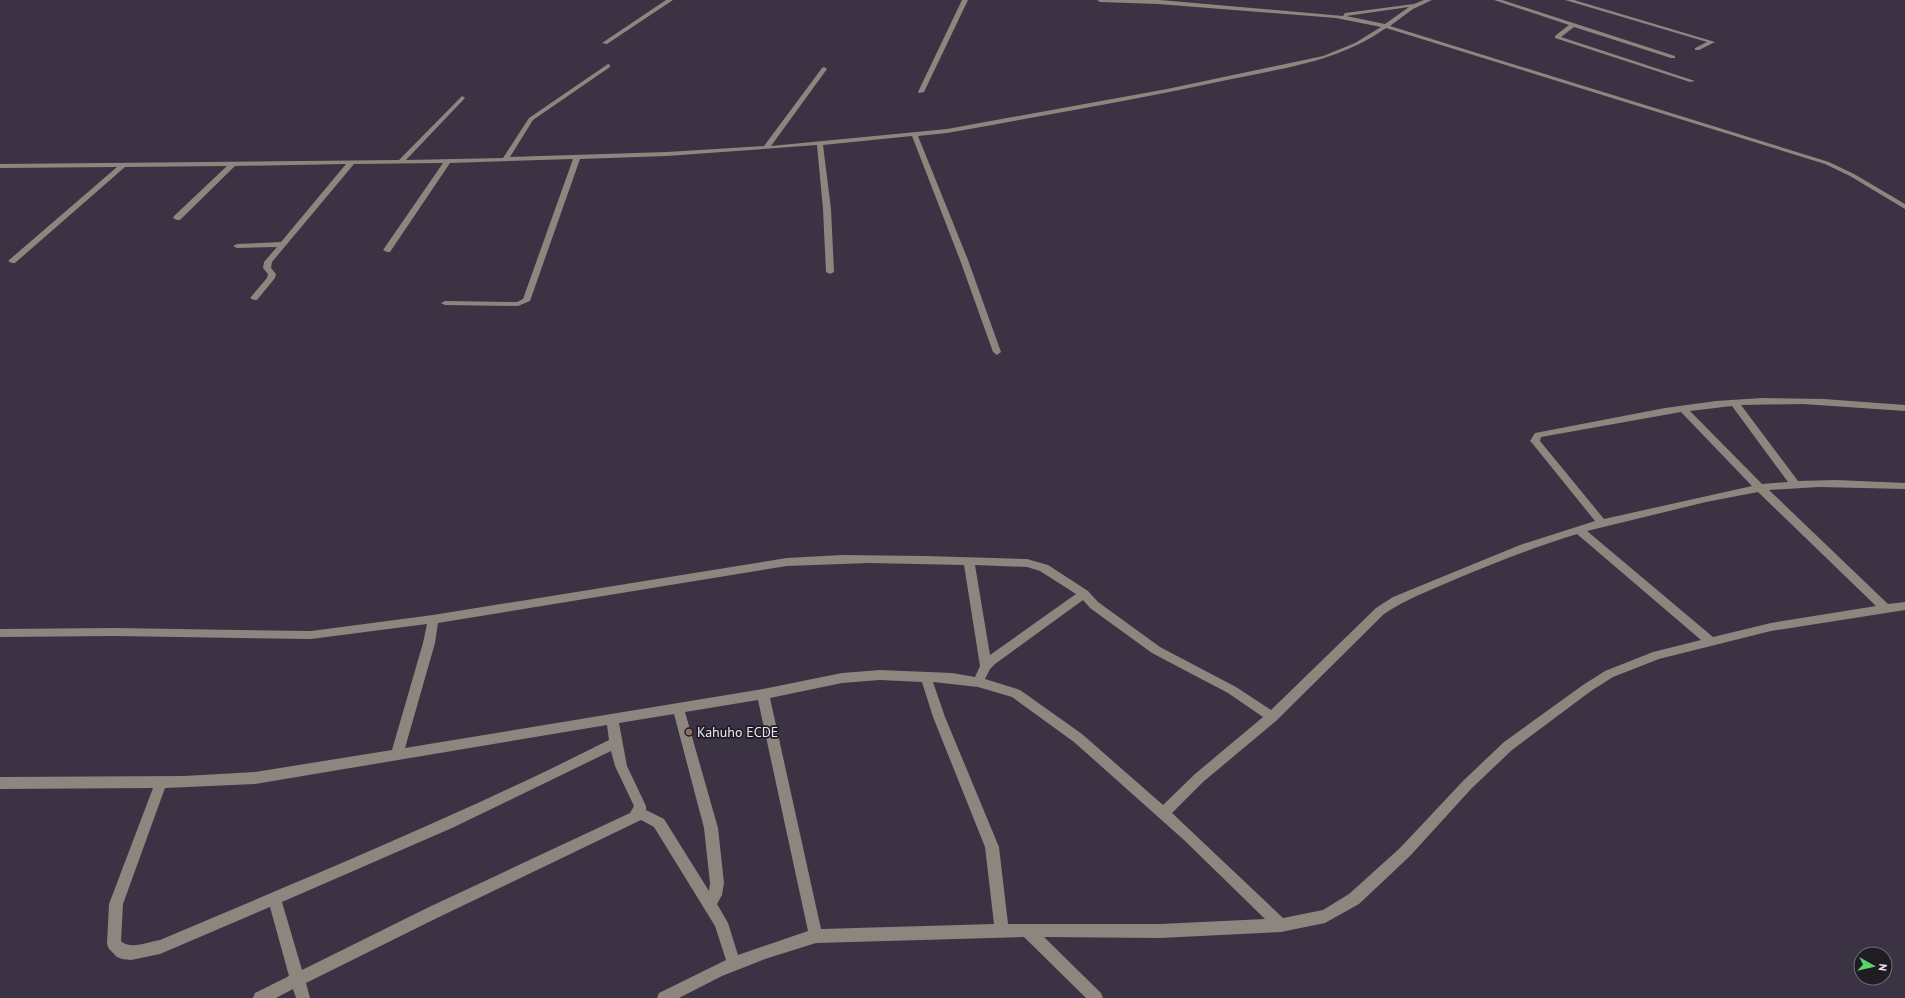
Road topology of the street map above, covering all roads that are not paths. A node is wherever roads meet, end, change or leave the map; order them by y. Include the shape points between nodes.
1 (670, 0) edge
2 (965, 0) edge
3 (1100, 0) edge
4 (1426, 0) edge
5 (1497, 0) edge
6 (1568, 0) edge
7 (1158, 1) edge
8 (1414, 5) junction
9 (1336, 16) junction
10 (1573, 25) junction
11 (1385, 26) junction
12 (605, 42) dead end
13 (1697, 49) dead end
14 (1673, 57) dead end
15 (608, 66) dead end
16 (824, 69) dead end
17 (1692, 81) dead end
18 (921, 92) dead end
19 (462, 98) dead end
20 (914, 134) junction
21 (820, 143) junction
22 (766, 148) junction
23 (577, 157) junction
24 (505, 159) junction
25 (401, 161) junction
26 (448, 161) junction
27 (352, 162) junction
28 (234, 163) junction
29 (124, 164) junction
30 (0, 166) edge
31 (1905, 207) edge
32 (177, 218) dead end
33 (284, 244) junction
34 (237, 246) dead end
35 (387, 250) dead end
36 (12, 261) dead end
37 (830, 272) dead end
38 (254, 298) dead end
39 (445, 303) dead end
40 (997, 352) dead end
41 (1735, 403) junction
42 (1905, 408) edge
43 (1683, 409) junction
44 (1796, 485) junction
45 (1905, 486) edge
46 (1761, 489) junction
47 (1602, 523) junction
48 (1578, 529) junction
49 (969, 561) junction
50 (1084, 594) junction
51 (1905, 606) edge
52 (1886, 609) junction
53 (433, 619) junction
54 (0, 634) edge
55 (1711, 642) junction
56 (986, 666) junction
57 (926, 677) junction
58 (978, 682) junction
59 (763, 694) junction
60 (678, 707) junction
61 (612, 718) junction
62 (1272, 718) junction
63 (616, 742) junction
64 (397, 754) junction
65 (161, 782) junction
66 (0, 783) edge
67 (639, 813) junction
68 (1163, 813) junction
69 (274, 898) junction
70 (709, 905) junction
71 (1281, 925) junction
72 (1027, 930) junction
73 (1002, 931) junction
74 (816, 936) junction
75 (734, 964) junction
76 (297, 980) junction
77 (260, 998) edge
78 (303, 998) edge
79 (664, 998) edge
80 (1096, 998) edge

1 - 12 street
2 - 18 street
3 - 7 street
4 - 8 street
5 - 10 street
6 - 13 street via 1712,42
7 - 9 street
8 - 9 street
8 - 11 street
9 - 11 street
10 - 14 street
10 - 17 street via 1557,36
11 - 20 street via 1350,47 1325,57 1167,91 982,125
11 - 31 street via 1827,163
15 - 24 street via 531,119
16 - 22 street
19 - 25 street
20 - 21 street
20 - 40 street
21 - 22 street
21 - 37 street
22 - 23 street
23 - 24 street
23 - 39 street via 539,271 526,301 518,304
24 - 26 street
25 - 26 street
25 - 27 street
26 - 35 street
27 - 28 street
27 - 33 street
28 - 29 street
28 - 32 street
29 - 30 street
29 - 36 street
33 - 34 street
33 - 38 street via 268,262 267,268 272,274 271,278
41 - 42 street via 1830,402
41 - 43 street
41 - 44 street
43 - 46 street
43 - 47 street via 1536,437 1535,441
44 - 45 street
44 - 46 street
46 - 47 street
46 - 52 street
47 - 48 street
48 - 55 street
48 - 62 street via 1530,544 1397,600 1380,611
49 - 50 street via 1037,565
49 - 53 street via 834,558 787,562
49 - 56 street
50 - 56 street
50 - 62 street via 1094,605 1156,650 1232,690
51 - 52 street
52 - 55 street via 1771,627
53 - 54 street via 311,635 114,632
53 - 64 street via 429,643
55 - 71 street via 1657,655 1609,674 1587,688 1508,746 1467,785 1405,852 1354,900 1325,916
56 - 58 street
57 - 58 street
57 - 59 street via 880,675 842,678
57 - 73 street via 939,717 992,847
58 - 68 street via 1016,693 1078,738
59 - 60 street
59 - 74 street
60 - 61 street
60 - 70 street via 711,828 717,883 715,895
61 - 63 street
61 - 64 street
62 - 68 street via 1199,778
63 - 67 street via 621,766 640,806
63 - 69 street via 548,778
64 - 65 street via 255,778
65 - 66 street
65 - 69 street via 116,904 114,944 122,952 132,953 160,947
67 - 70 street via 659,823
67 - 76 street
68 - 71 street
69 - 76 street
70 - 75 street via 721,923
71 - 72 street via 1160,931
72 - 73 street
72 - 80 street
73 - 74 street
74 - 75 street
75 - 79 street
76 - 77 street
76 - 78 street

